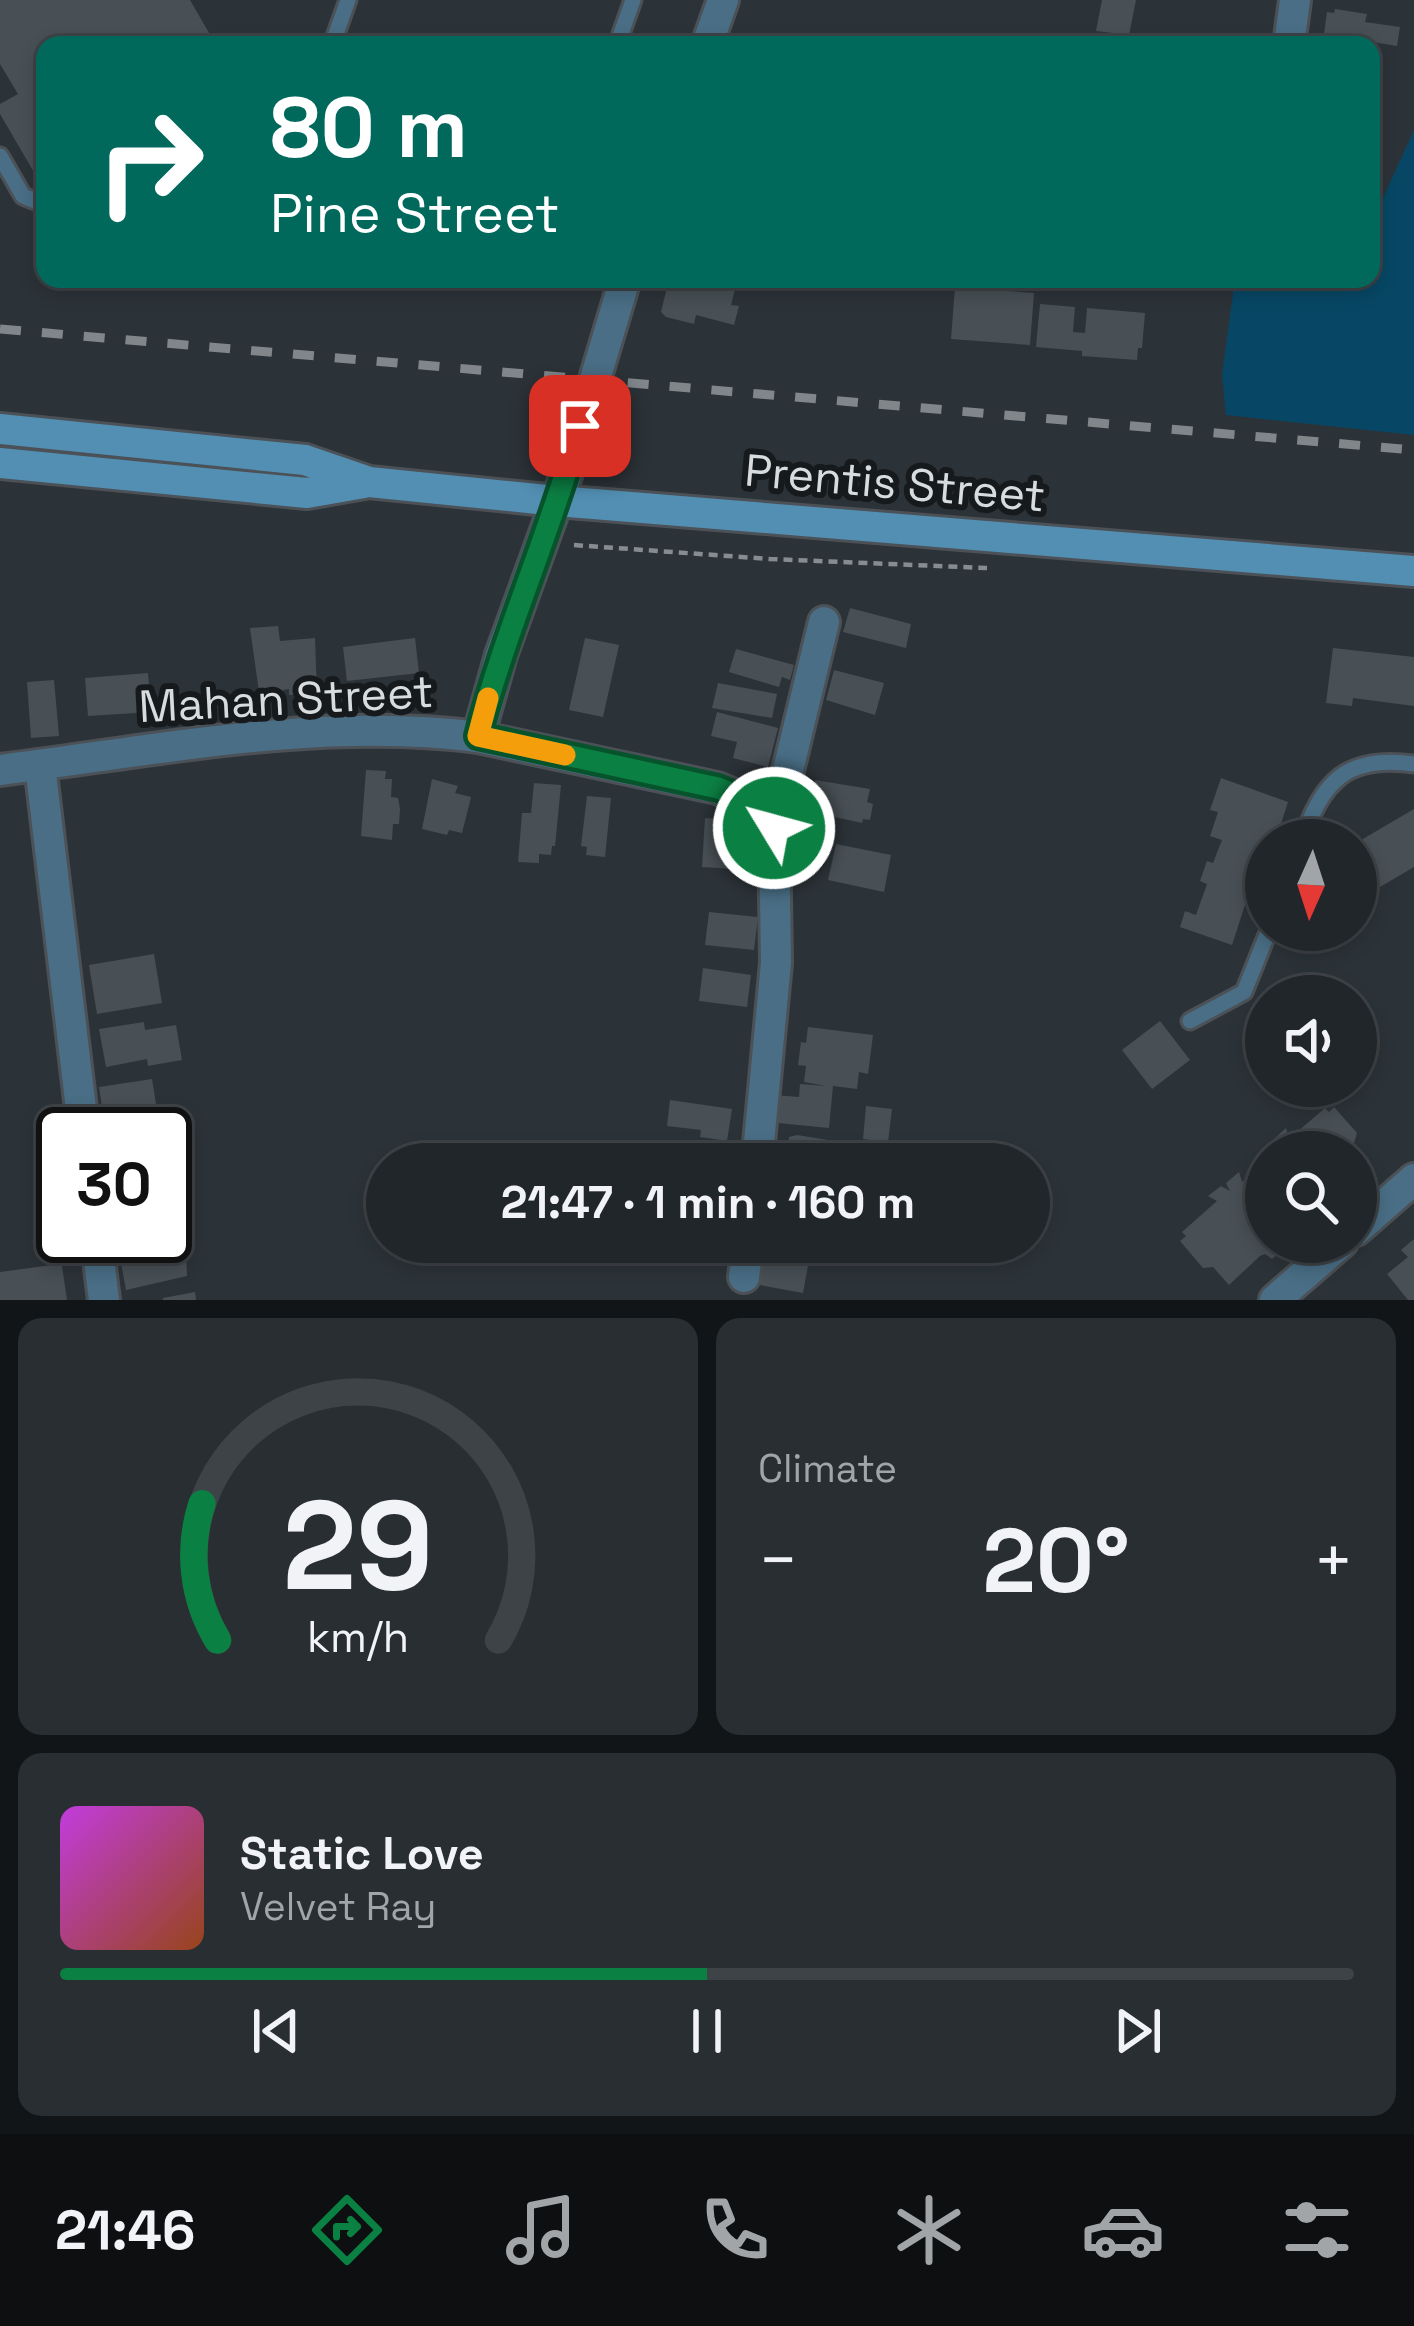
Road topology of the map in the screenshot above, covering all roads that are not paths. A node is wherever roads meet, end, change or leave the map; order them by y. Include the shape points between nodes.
1 (348, 0) edge
2 (633, 0) edge
3 (723, 0) edge
4 (1295, 0) edge
5 (335, 36) edge
6 (620, 36) edge
7 (710, 36) edge
8 (1290, 36) edge
9 (0, 156) edge
10 (36, 201) edge
11 (622, 288) edge
12 (0, 429) edge
13 (0, 463) edge
14 (370, 482) junction
15 (557, 501) junction
16 (1414, 572) edge
17 (824, 622) dead end
18 (478, 736) junction
19 (1414, 764) edge
20 (40, 765) junction
21 (0, 770) edge
22 (1310, 819) edge
23 (774, 828) junction
24 (1261, 951) edge
25 (1190, 1021) dead end
26 (81, 1107) edge
27 (759, 1143) edge
28 (1414, 1179) edge
29 (1377, 1212) edge
30 (99, 1263) edge
31 (746, 1263) edge
32 (1318, 1263) edge
33 (744, 1277) dead end
34 (104, 1300) edge
35 (1275, 1300) edge

1 - 5 lane
2 - 6 lane
3 - 7 street
4 - 8 street
9 - 10 lane via 23,196
11 - 15 street
12 - 14 street, Prentis Street via 305,460
13 - 14 street, Prentis Street via 307,493
14 - 15 street, Prentis Street
15 - 16 street, Prentis Street
15 - 18 street
17 - 23 street
18 - 20 street, Mahan Street via 382,729
18 - 23 street, Mahan Street via 718,788 752,802
19 - 22 lane via 1359,767 1333,778
20 - 21 street, Mahan Street
20 - 26 street
23 - 27 street via 776,963
24 - 25 lane via 1244,992
28 - 29 street
30 - 34 street
31 - 33 street
32 - 35 street

